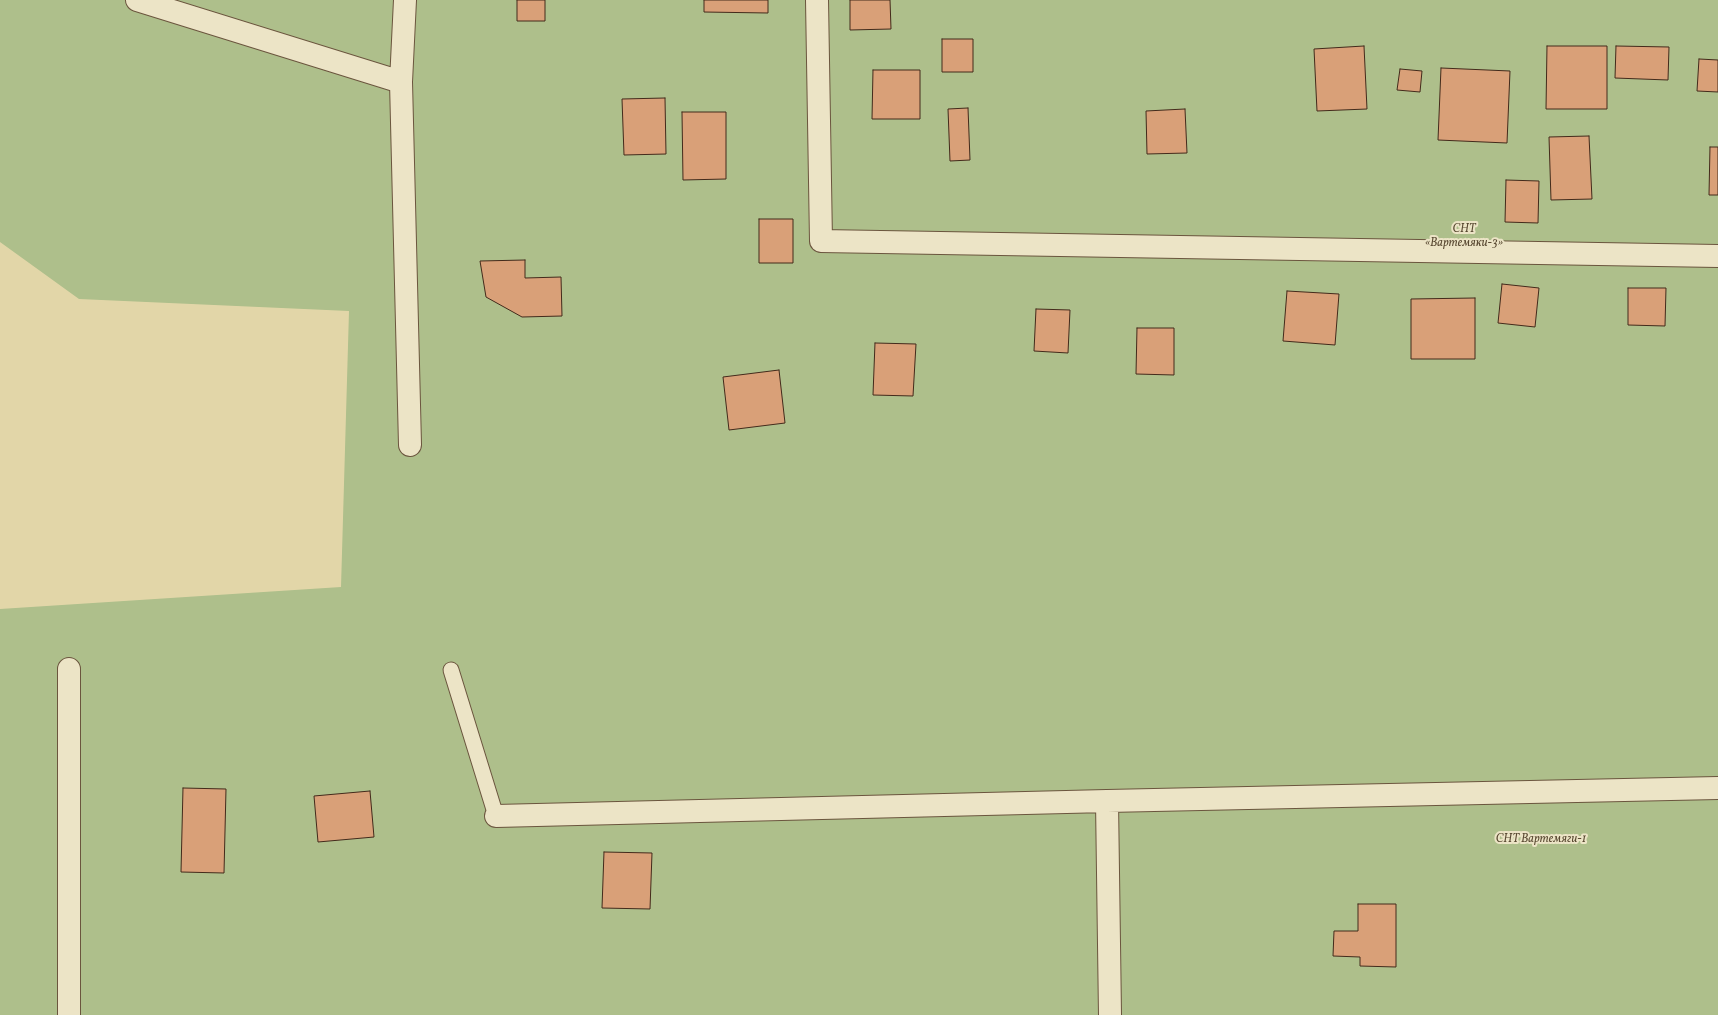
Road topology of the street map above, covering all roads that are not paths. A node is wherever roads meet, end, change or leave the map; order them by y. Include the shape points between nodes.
1 (137, 0) edge
2 (405, 0) edge
3 (817, 0) edge
4 (401, 82) junction
5 (1718, 256) edge
6 (410, 445) dead end
7 (69, 669) dead end
8 (451, 670) dead end
9 (1718, 788) edge
10 (1107, 801) junction
11 (496, 816) joint
12 (70, 1015) edge
13 (1110, 1015) edge

1 - 4 street
2 - 4 street
3 - 5 street via 821,241
4 - 6 street
7 - 12 street
8 - 11 lane
9 - 10 street
10 - 11 street
10 - 13 street

